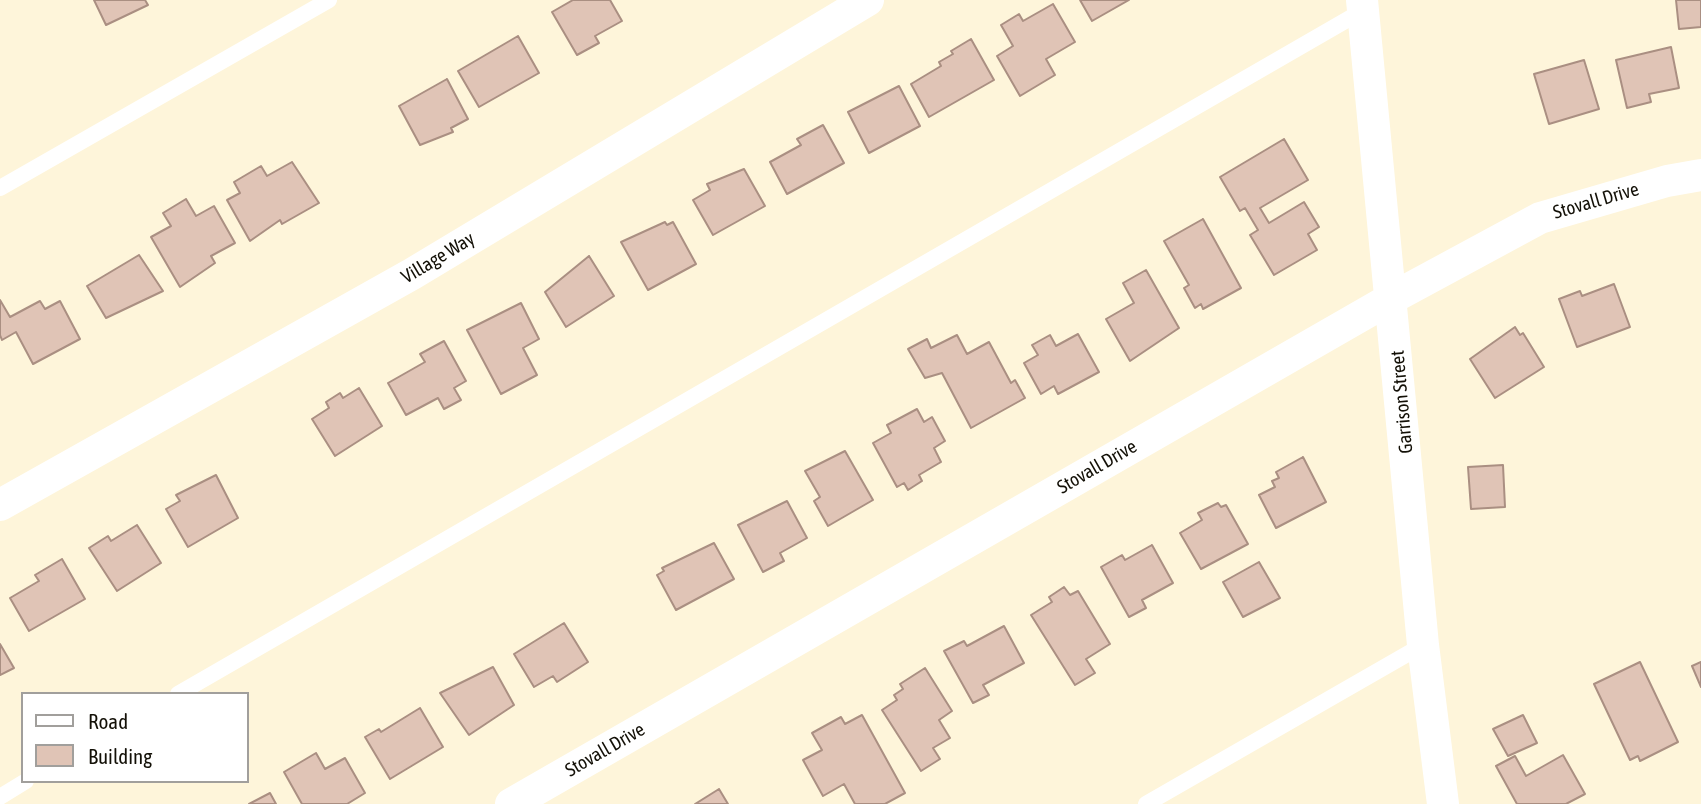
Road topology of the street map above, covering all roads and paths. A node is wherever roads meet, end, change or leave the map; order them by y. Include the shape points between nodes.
1 (329, 0) edge
2 (869, 0) edge
3 (1363, 5) edge
4 (1701, 175) edge
5 (0, 188) edge
6 (1392, 298) junction
7 (0, 505) edge
8 (1423, 645) junction
9 (181, 692) edge
10 (23, 783) edge
11 (0, 796) edge
12 (511, 804) edge
13 (1146, 804) edge
14 (1443, 804) edge

1 - 5 lane
2 - 7 street, Village Way via 412,274
3 - 6 street, Garrison Street
3 - 9 lane
4 - 6 street, Stovall Drive via 1667,180 1540,218
6 - 8 street, Garrison Street
6 - 12 street, Stovall Drive
8 - 13 lane
8 - 14 street, Garrison Street
10 - 11 lane

